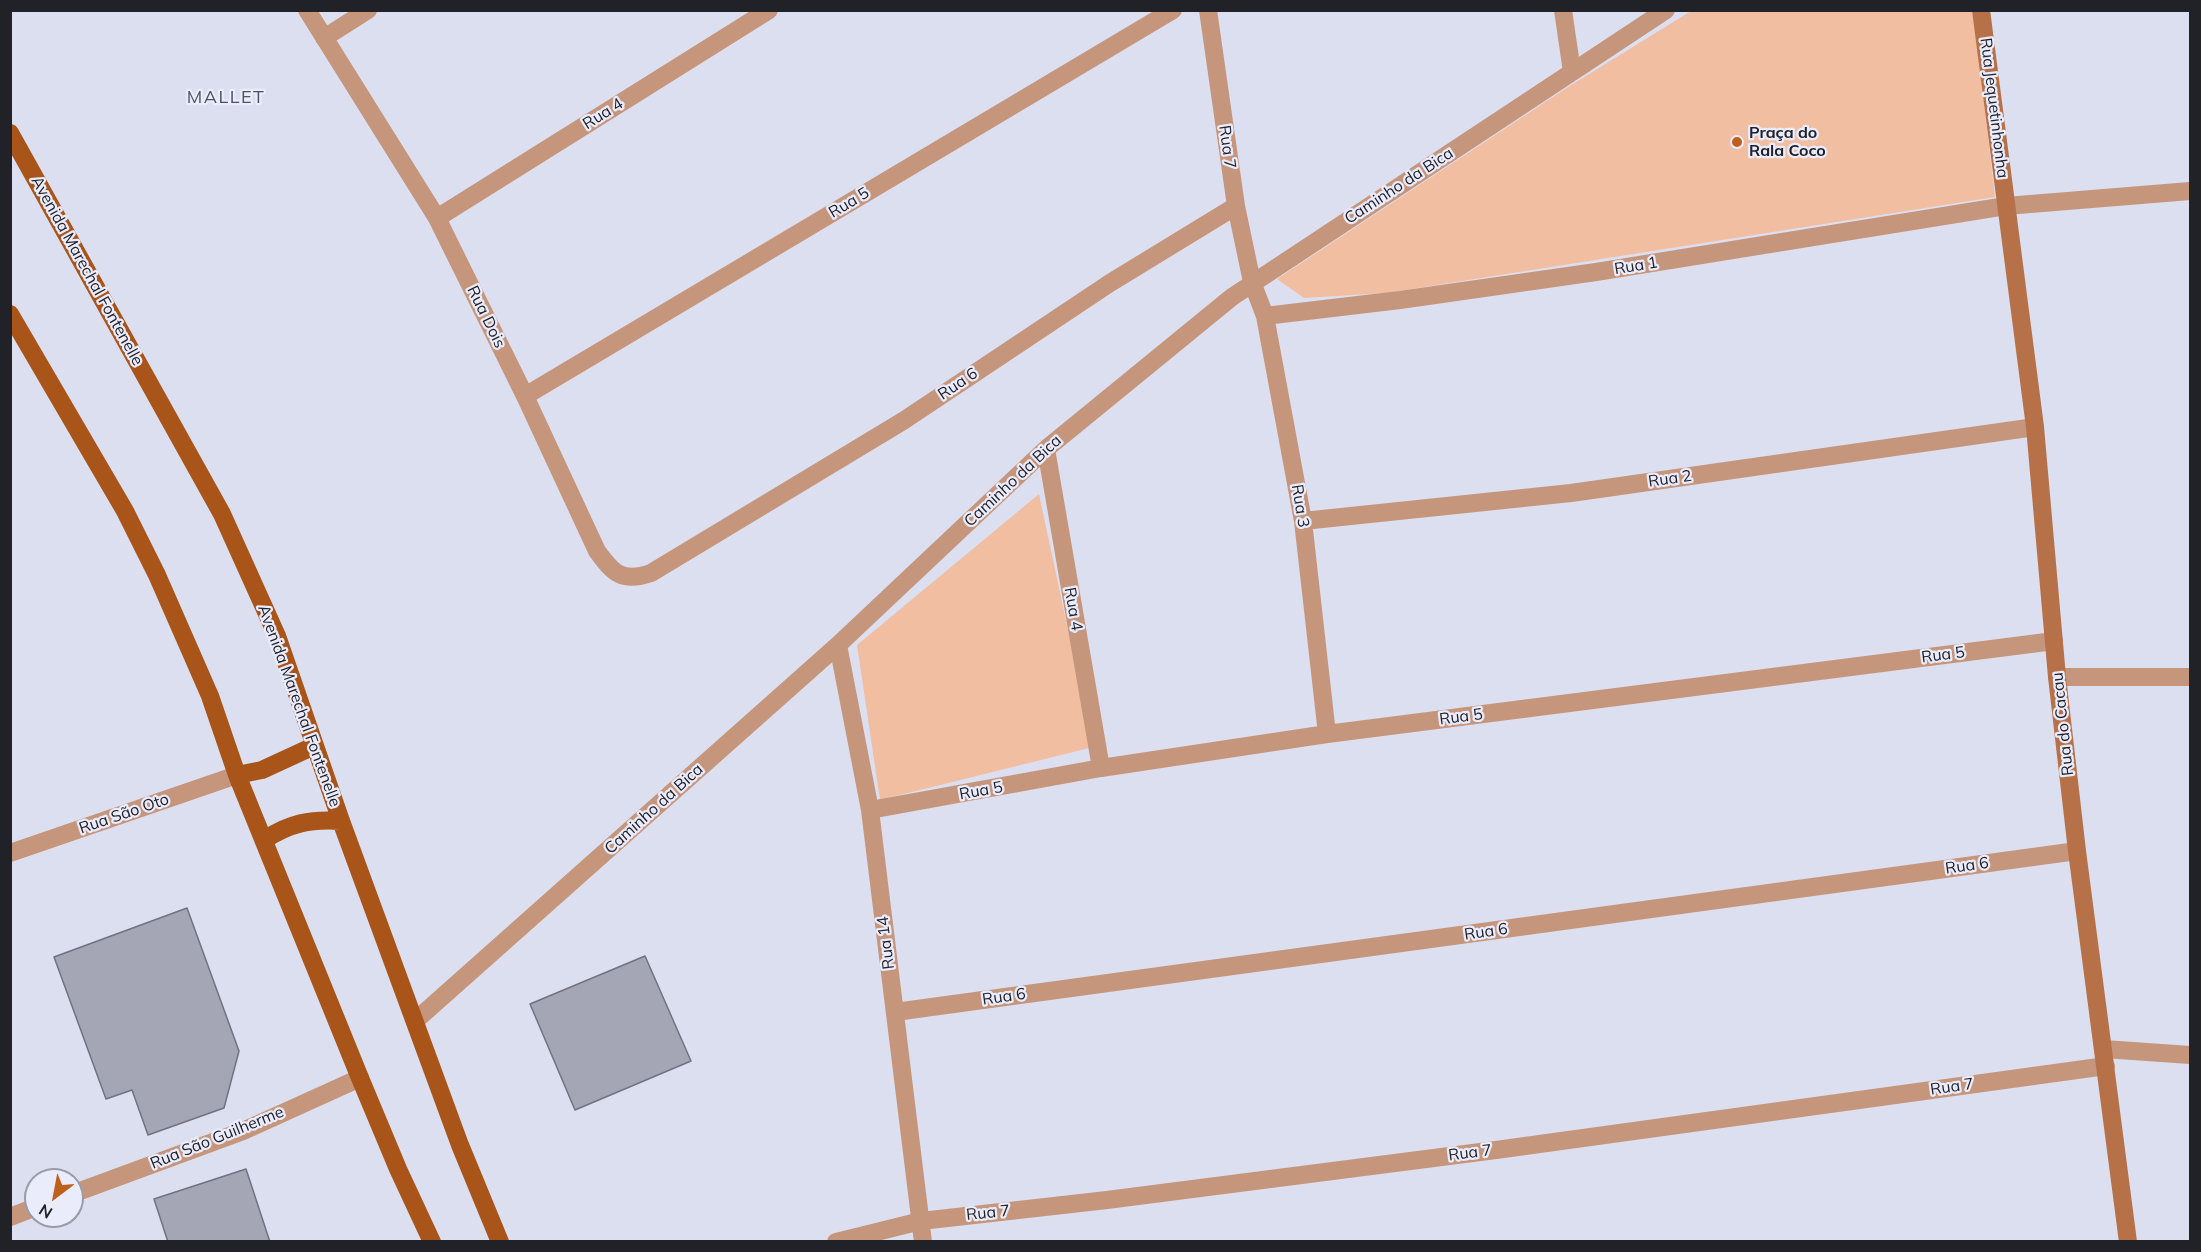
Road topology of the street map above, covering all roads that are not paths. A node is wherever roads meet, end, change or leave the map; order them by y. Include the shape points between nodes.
1 (307, 10) edge
2 (368, 10) edge
3 (768, 10) edge
4 (1173, 10) edge
5 (1208, 10) edge
6 (1563, 10) edge
7 (1666, 10) edge
8 (1981, 10) edge
9 (324, 38) junction
10 (1572, 72) junction
11 (10, 133) edge
12 (2190, 190) edge
13 (1236, 206) junction
14 (2006, 206) junction
15 (437, 218) junction
16 (1252, 282) junction
17 (10, 314) edge
18 (1265, 316) junction
19 (525, 396) junction
20 (2035, 427) junction
21 (1046, 449) junction
22 (1303, 521) junction
23 (677, 557) joint
24 (2055, 641) junction
25 (838, 645) junction
26 (2057, 677) junction
27 (2190, 677) edge
28 (1327, 734) junction
29 (314, 746) junction
30 (1101, 768) junction
31 (237, 775) junction
32 (870, 810) junction
33 (341, 821) junction
34 (264, 840) junction
35 (2077, 851) junction
36 (10, 853) edge
37 (895, 1012) junction
38 (415, 1021) junction
39 (2190, 1055) edge
40 (2105, 1058) junction
41 (360, 1077) junction
42 (84, 1190) edge
43 (921, 1221) junction
44 (432, 1242) edge
45 (500, 1242) edge
46 (836, 1242) edge
47 (923, 1242) edge
48 (2128, 1242) edge

1 - 9 street, Rua Dois
2 - 9 street
3 - 15 street, Rua 4
4 - 19 street, Rua 5
5 - 13 street, Rua 7
6 - 10 street
7 - 10 street, Caminho da Bica
8 - 14 street, Rua Jequetinhonha
9 - 15 street, Rua Dois
10 - 16 street, Caminho da Bica
11 - 29 main road, Avenida Marechal Fontenelle via 222,514 277,636
12 - 14 street, Rua 1
13 - 16 street, Rua 7
13 - 23 street, Rua 6 via 1110,283 903,421
14 - 18 street, Rua 1 via 1596,272
14 - 20 street, Rua do Cacau
15 - 19 street, Rua Dois
16 - 18 street, Rua 3
16 - 21 street, Caminho da Bica
17 - 31 main road via 125,511 157,575 210,696
18 - 22 street, Rua 3
19 - 23 street, Rua Dois via 597,551 608,566 619,576 638,578
20 - 22 street, Rua 2 via 1571,493
20 - 24 street, Rua do Cacau
21 - 25 street, Caminho da Bica
21 - 30 street, Rua 4
22 - 28 street, Rua 3
24 - 26 street, Rua do Cacau
24 - 28 street, Rua 5
25 - 32 street, Rua 14
25 - 38 street, Caminho da Bica
26 - 27 street
26 - 35 street, Rua do Cacau
28 - 30 street, Rua 5
29 - 31 main road via 262,770
29 - 33 main road, Avenida Marechal Fontenelle
30 - 32 street, Rua 5
31 - 34 main road
31 - 36 street, Rua São Oto
32 - 37 street, Rua 14
33 - 34 main road via 289,826
33 - 38 main road, Avenida Marechal Fontenelle
34 - 41 main road
35 - 37 street, Rua 6
35 - 40 street, Rua do Cacau
37 - 43 street, Rua 14
38 - 45 main road, Avenida Marechal Fontenelle
39 - 40 street, Rua 7
40 - 43 street, Rua 7 via 1472,1153
40 - 48 street, Rua do Cacau
41 - 42 street, Rua São Guilherme via 243,1131
41 - 44 main road
43 - 46 street, Rua 7
43 - 47 street, Rua 14

